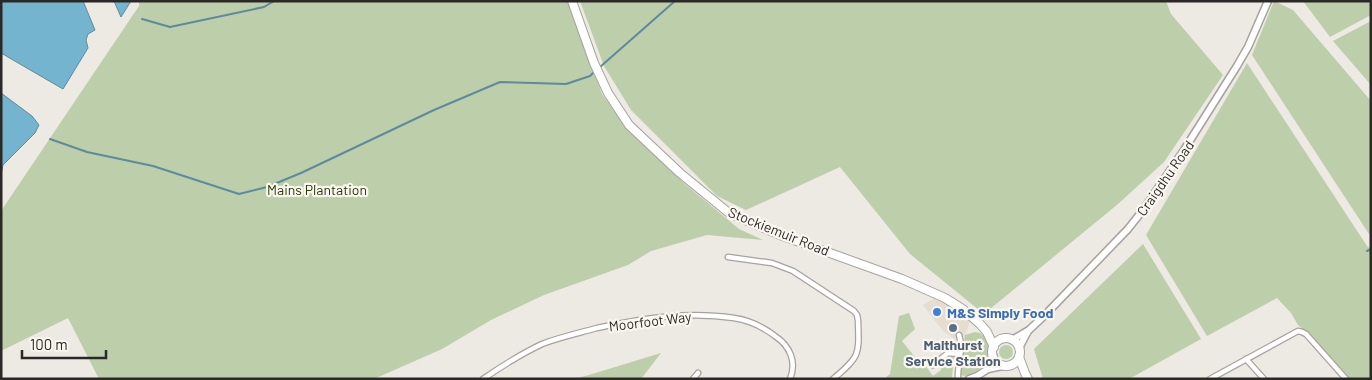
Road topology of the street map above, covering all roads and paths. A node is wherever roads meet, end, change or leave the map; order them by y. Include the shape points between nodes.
1 (572, 1) edge
2 (1268, 1) edge
3 (728, 257) dead end
4 (1029, 330) junction
5 (987, 332) junction
6 (959, 335) dead end
7 (1002, 339) junction
8 (1012, 340) junction
9 (1019, 348) junction
10 (993, 351) junction
11 (959, 354) junction
12 (1019, 357) junction
13 (1246, 359) junction
14 (933, 365) dead end
15 (1006, 366) junction
16 (988, 369) junction
17 (698, 373) dead end
18 (1026, 376) edge
19 (792, 378) edge
20 (483, 379) edge
21 (693, 379) edge
22 (833, 379) edge
23 (958, 379) edge
24 (969, 379) edge
25 (1210, 379) edge
26 (1264, 379) edge
27 (1346, 379) edge

1 - 5 main road, Stockiemuir Road via 594,64 608,94 629,125 729,213 945,298 964,310
2 - 4 main road, Craigdhu Road via 1237,66 1143,210
3 - 22 street via 772,263 793,271 854,311 858,320 859,350 854,360
4 - 8 main road, Craigdhu Road
4 - 9 main road, Craigdhu Road
5 - 7 main road, Stockiemuir Road
5 - 10 main road, Stockiemuir Road
6 - 11 street
7 - 8 main road
7 - 10 main road
8 - 9 main road
9 - 12 main road
10 - 15 main road via 996,362
10 - 16 main road
11 - 14 street via 948,353
11 - 23 street
12 - 15 main road via 1014,364
12 - 18 main road
13 - 25 street
13 - 26 street
13 - 27 street via 1294,332 1302,332
15 - 16 main road
15 - 18 main road
16 - 24 main road
17 - 21 street
19 - 20 street, Moorfoot Way via 791,356 781,340 763,327 736,318 694,315 647,319 575,333 515,358

